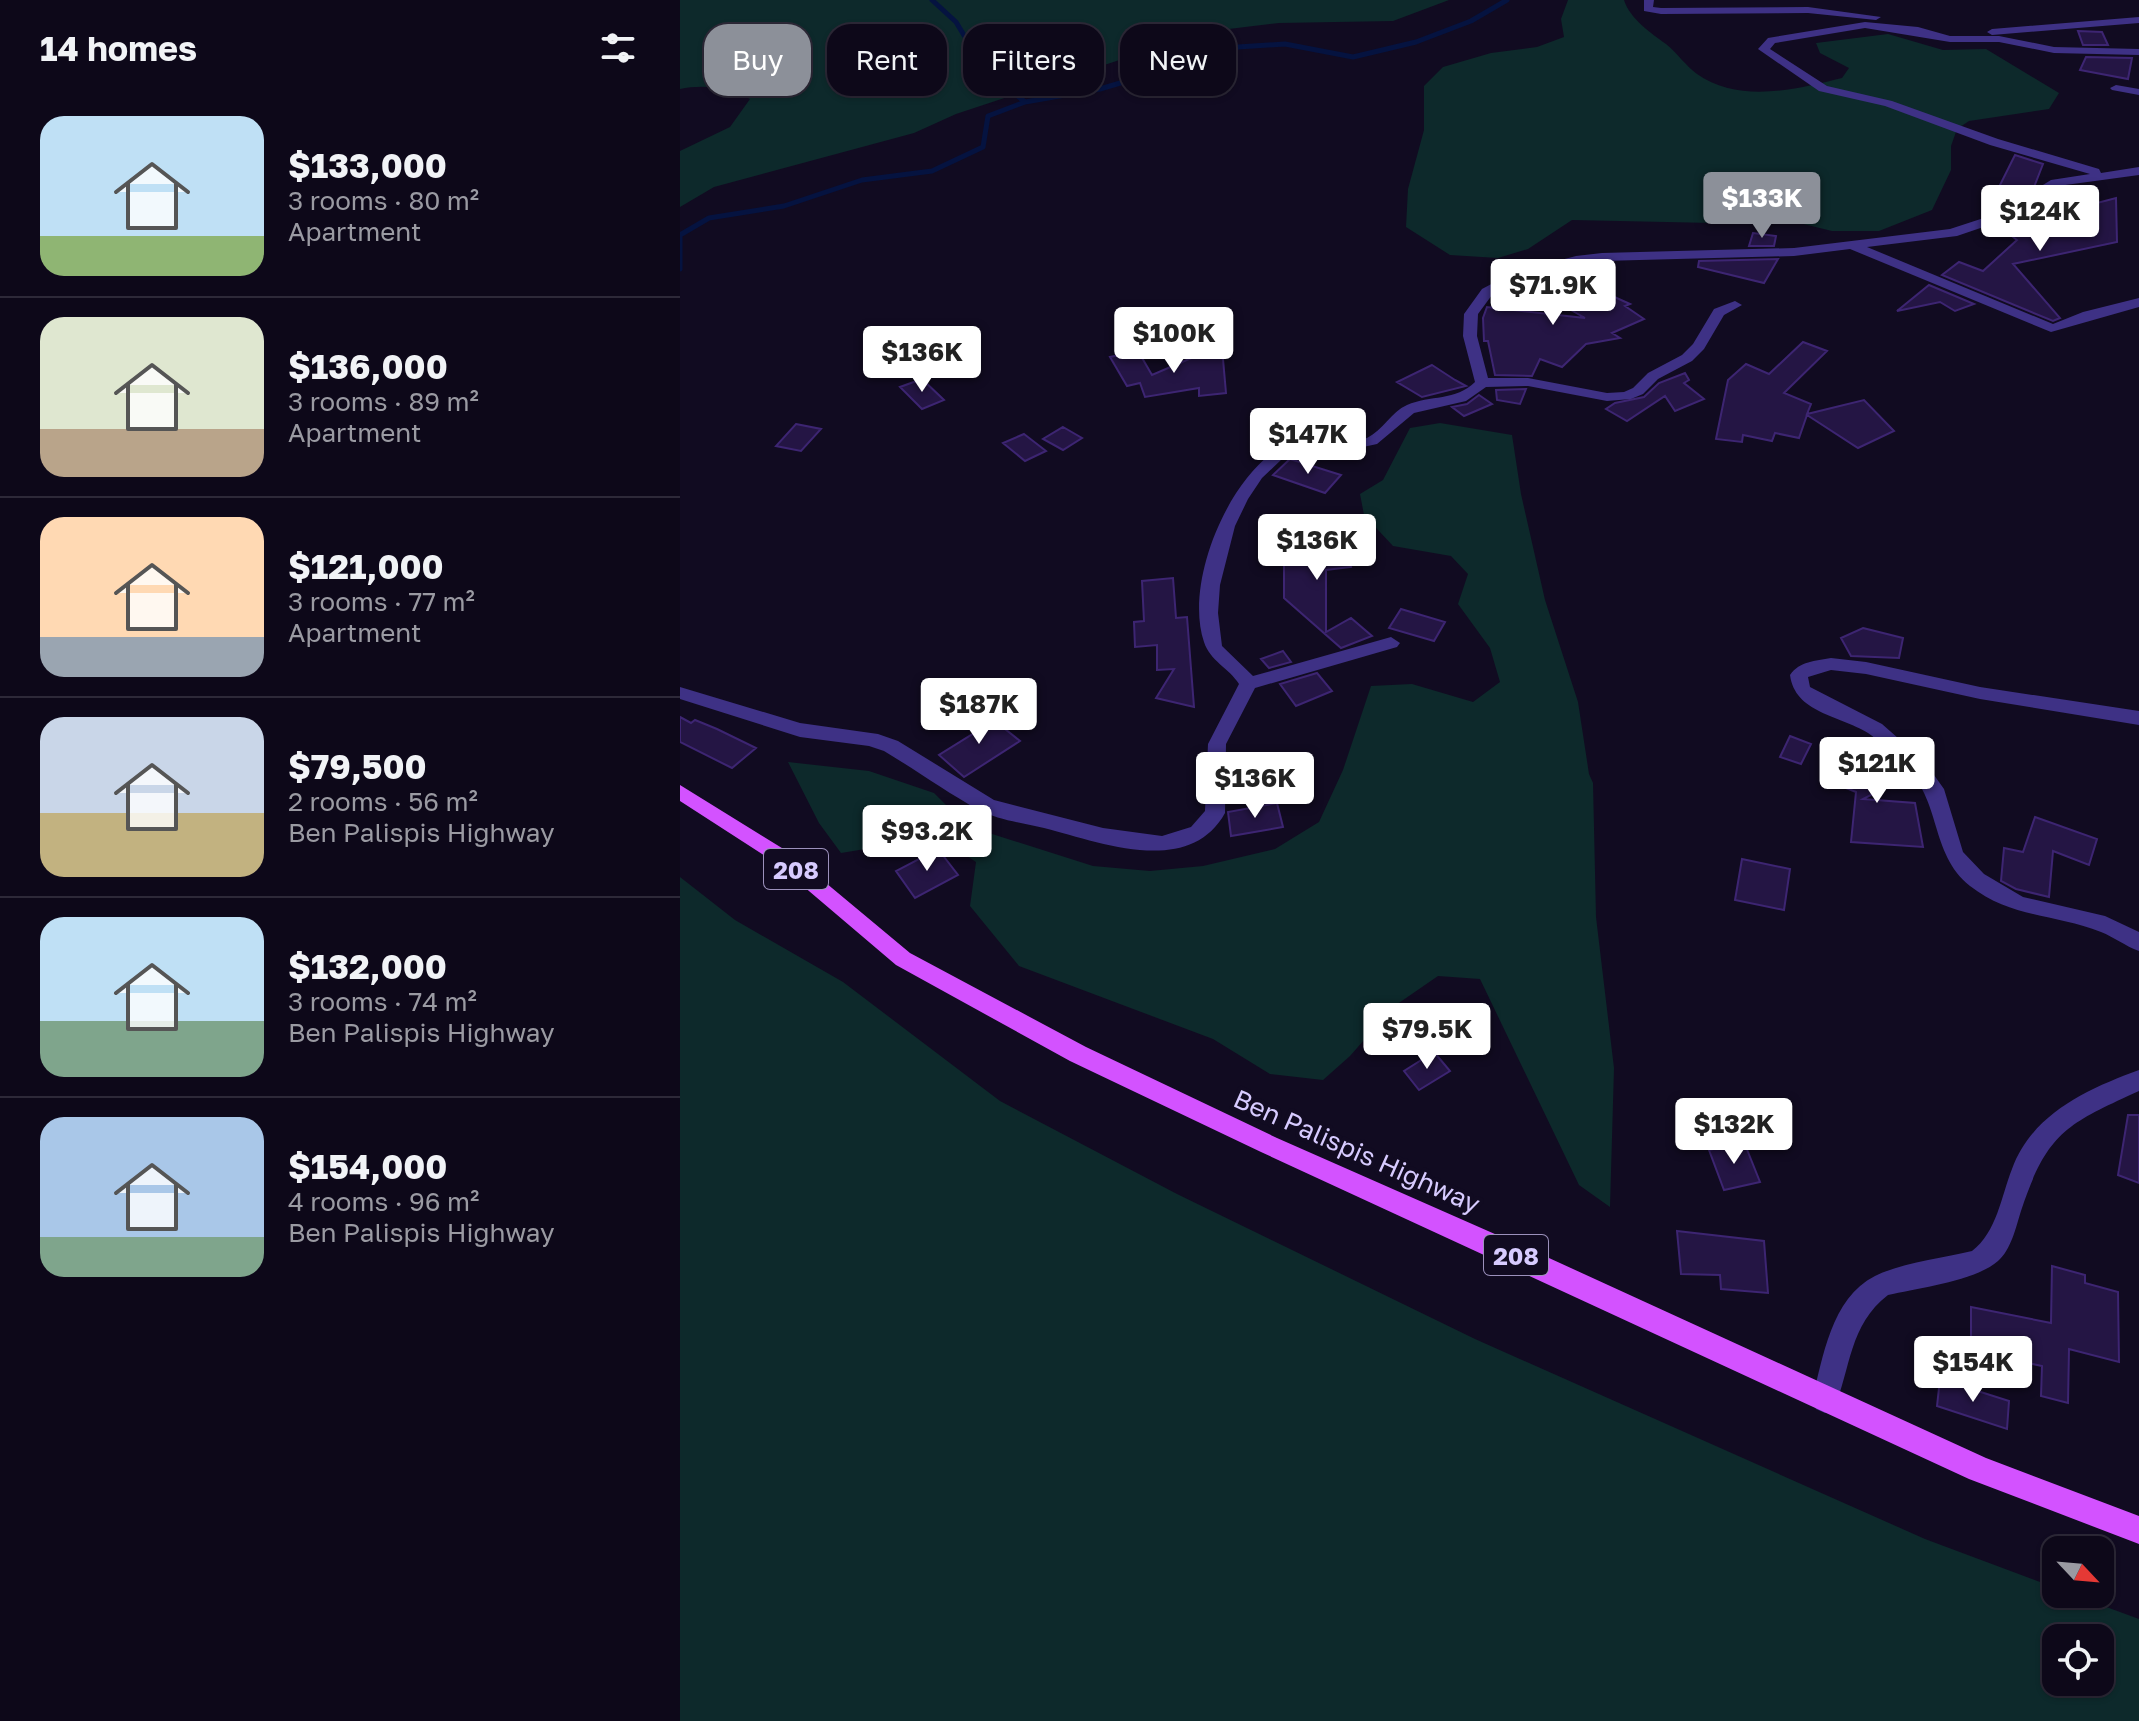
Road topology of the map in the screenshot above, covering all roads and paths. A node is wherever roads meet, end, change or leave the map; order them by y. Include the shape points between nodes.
1 (1649, 0) edge
2 (2139, 20) edge
3 (1929, 34) junction
4 (1973, 39) junction
5 (2139, 52) edge
6 (2116, 88) dead end
7 (2139, 92) edge
8 (2139, 171) edge
9 (2102, 175) junction
10 (1853, 246) junction
11 (2139, 302) edge
12 (1735, 305) dead end
13 (1482, 383) junction
14 (1391, 643) dead end
15 (1248, 684) junction
16 (680, 693) edge
17 (2139, 718) edge
18 (680, 792) edge
19 (2139, 942) edge
20 (2139, 1080) edge
21 (1825, 1400) junction
22 (2139, 1530) edge

1 - 3 street via 1650,10 1669,12 1854,13
2 - 4 street via 1997,31
3 - 4 street
3 - 9 street via 1865,25 1772,40 1763,49 1823,89 1888,103
4 - 5 street via 2054,50
6 - 7 street
8 - 9 street
9 - 10 street via 2055,183 2000,217 1952,233
10 - 11 street via 2051,328
10 - 13 street via 1625,255 1576,260 1517,276 1487,292 1471,314 1470,336
12 - 13 street via 1719,312 1687,358 1632,394 1607,397 1528,382
13 - 15 street via 1464,397 1407,411 1370,442 1295,446 1275,456 1252,479 1221,547 1209,622 1217,653
14 - 15 street
15 - 16 street via 1217,744 1215,813 1198,832 1162,844 1103,836 988,806 891,746 800,730
17 - 19 street via 1831,664 1809,668 1798,681 1814,700 1875,729 1917,766 1934,789 1954,856 1977,880 2018,904 2105,924
18 - 21 main road, Ben Palispis Highway / 208 via 783,858 903,959 1078,1054
20 - 21 street via 2055,1123 2024,1167 1993,1250 1978,1261 1868,1293 1845,1325
21 - 22 main road, Ben Palispis Highway / 208 via 1979,1469

